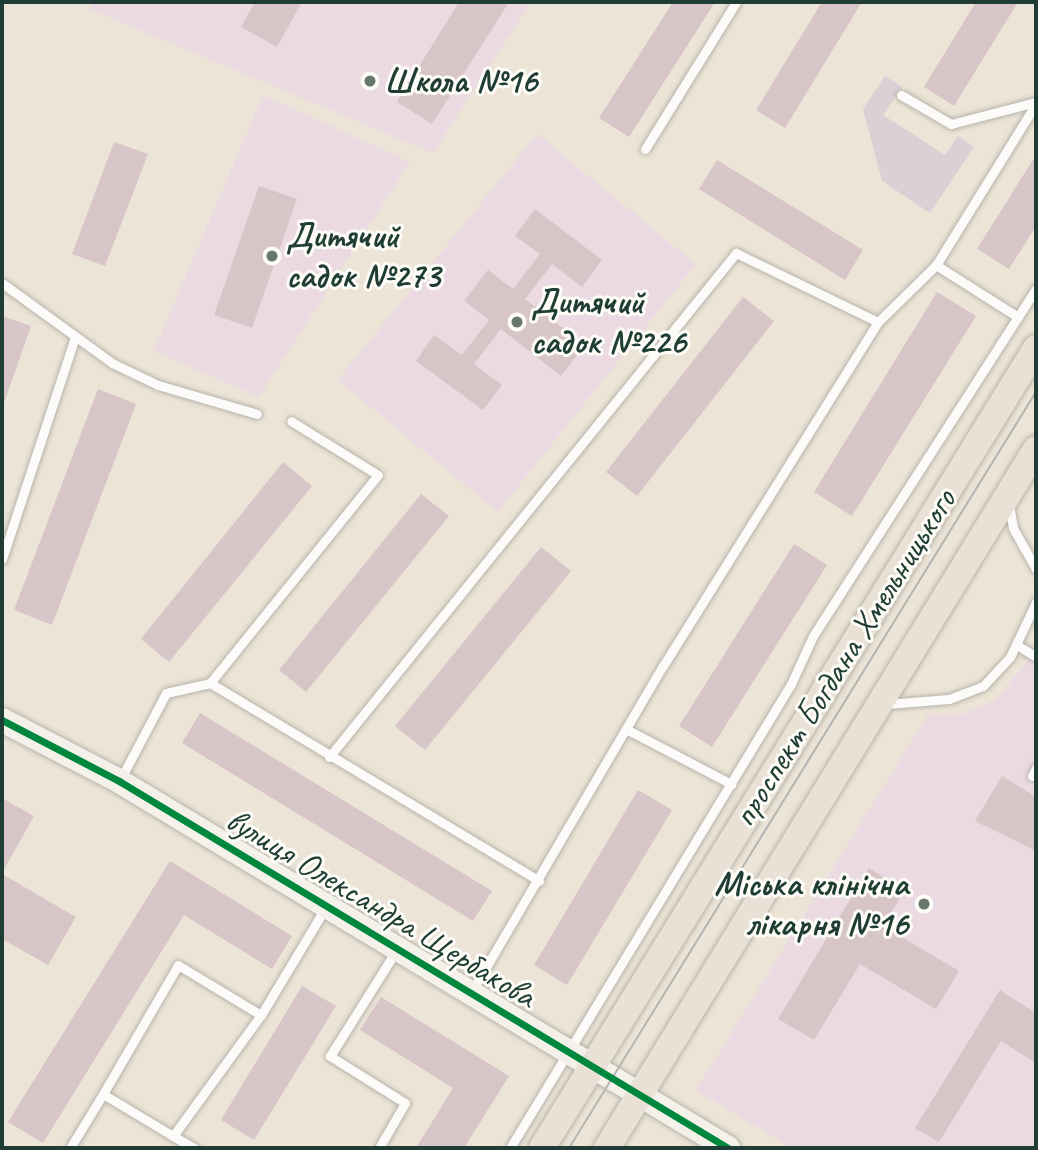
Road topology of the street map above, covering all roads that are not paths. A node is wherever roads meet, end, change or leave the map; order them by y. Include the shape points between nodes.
1 (736, 2) edge
2 (901, 95) dead end
3 (1036, 103) edge
4 (645, 149) dead end
5 (936, 265) junction
6 (2, 283) edge
7 (1036, 288) edge
8 (1018, 317) junction
9 (878, 323) junction
10 (74, 340) junction
11 (1036, 348) edge
12 (257, 414) dead end
13 (291, 421) dead end
14 (1036, 449) edge
15 (1010, 492) junction
16 (2, 559) edge
17 (1036, 569) edge
18 (1036, 602) edge
19 (1017, 645) junction
20 (1036, 657) edge
21 (210, 683) junction
22 (879, 707) junction
23 (2, 720) edge
24 (626, 729) junction
25 (329, 757) junction
26 (119, 782) junction
27 (731, 784) junction
28 (538, 881) junction
29 (327, 905) junction
30 (398, 948) junction
31 (471, 992) junction
32 (261, 1015) junction
33 (568, 1052) junction
34 (592, 1067) junction
35 (103, 1094) junction
36 (640, 1095) junction
37 (173, 1136) junction
38 (71, 1148) edge
39 (194, 1148) edge
40 (379, 1148) edge
41 (510, 1148) edge
42 (542, 1148) edge
43 (607, 1148) edge
44 (729, 1148) edge

1 - 4 lane
2 - 3 lane via 951,124
3 - 5 lane
5 - 8 lane
5 - 9 lane
6 - 10 lane
7 - 8 lane
8 - 27 lane via 842,589
9 - 24 lane
9 - 25 lane via 736,254
10 - 12 lane via 158,385
10 - 16 lane
11 - 34 main road, проспект Богдана Хмельницького
13 - 21 lane via 378,474
14 - 15 main road, проспект Богдана Хмельницького
15 - 17 lane via 1013,528
15 - 22 main road, проспект Богдана Хмельницького
18 - 19 lane
19 - 20 lane
19 - 22 lane via 983,686 963,695 909,698
21 - 25 lane
21 - 26 lane via 166,693
22 - 36 main road, проспект Богдана Хмельницького
23 - 26 street, вулиця Олександра Щербакова
24 - 27 lane
24 - 28 lane
25 - 28 lane
26 - 29 street, вулиця Олександра Щербакова
27 - 33 lane
28 - 31 lane
29 - 30 street, вулиця Олександра Щербакова
29 - 32 lane
30 - 31 street, вулиця Олександра Щербакова
30 - 40 lane via 330,1056 405,1103
31 - 33 street, вулиця Олександра Щербакова
32 - 35 lane via 178,965
32 - 37 lane
33 - 34 street, вулиця Олександра Щербакова
33 - 41 lane
34 - 36 street, вулиця Олександра Щербакова
34 - 42 main road, проспект Богдана Хмельницького
35 - 37 lane
35 - 38 lane
36 - 43 main road, проспект Богдана Хмельницького
36 - 44 street, вулиця Олександра Щербакова
37 - 39 lane

